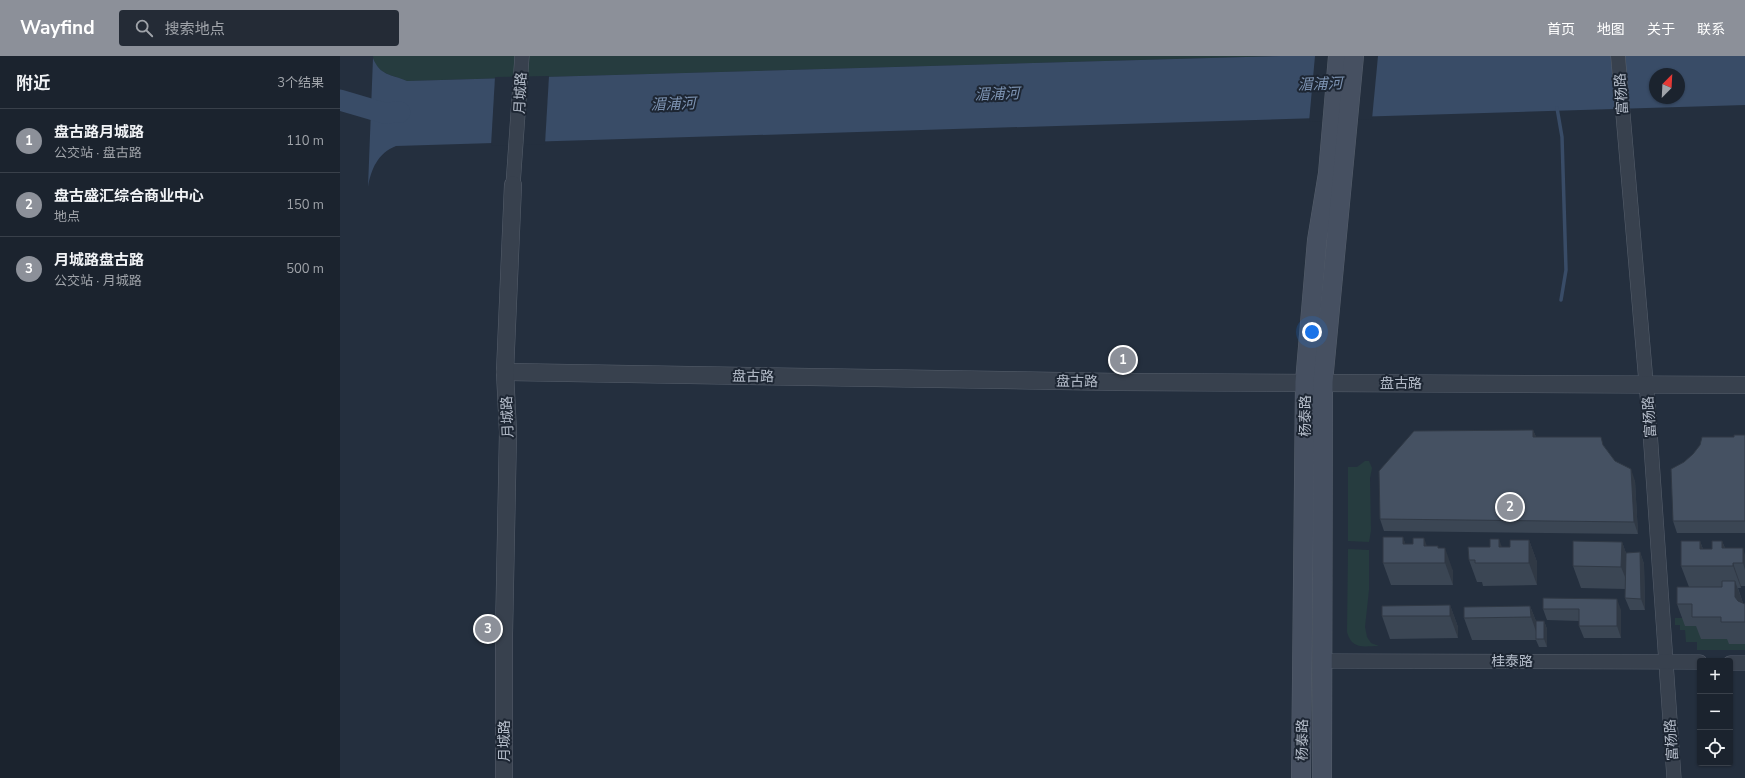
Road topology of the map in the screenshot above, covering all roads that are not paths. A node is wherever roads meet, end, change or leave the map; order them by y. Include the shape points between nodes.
1 (522, 56) edge
2 (1338, 56) edge
3 (1354, 56) edge
4 (1618, 56) edge
5 (1335, 173) junction
6 (513, 185) joint
7 (505, 372) junction
8 (1314, 382) junction
9 (1646, 384) junction
10 (1745, 386) edge
11 (1323, 660) junction
12 (1666, 662) junction
13 (1697, 662) edge
14 (1733, 663) edge
15 (1745, 663) edge
16 (504, 778) edge
17 (1301, 778) edge
18 (1322, 778) edge
19 (1674, 778) edge

1 - 6 street, 月城路
2 - 5 main road, 杨泰路
3 - 5 main road, 杨泰路
4 - 9 street, 富杨路
5 - 8 main road, 杨泰路
6 - 7 street, 月城路
7 - 8 street, 盘古路 via 1119,382
7 - 16 street, 月城路 via 508,432
8 - 9 street, 盘古路
8 - 11 main road, 杨泰路
8 - 17 main road, 杨泰路
9 - 10 street, 盘古路
9 - 12 street, 富杨路
11 - 12 street, 桂泰路
11 - 18 main road, 杨泰路
12 - 13 street, 桂泰路
12 - 19 street, 富杨路
14 - 15 street

